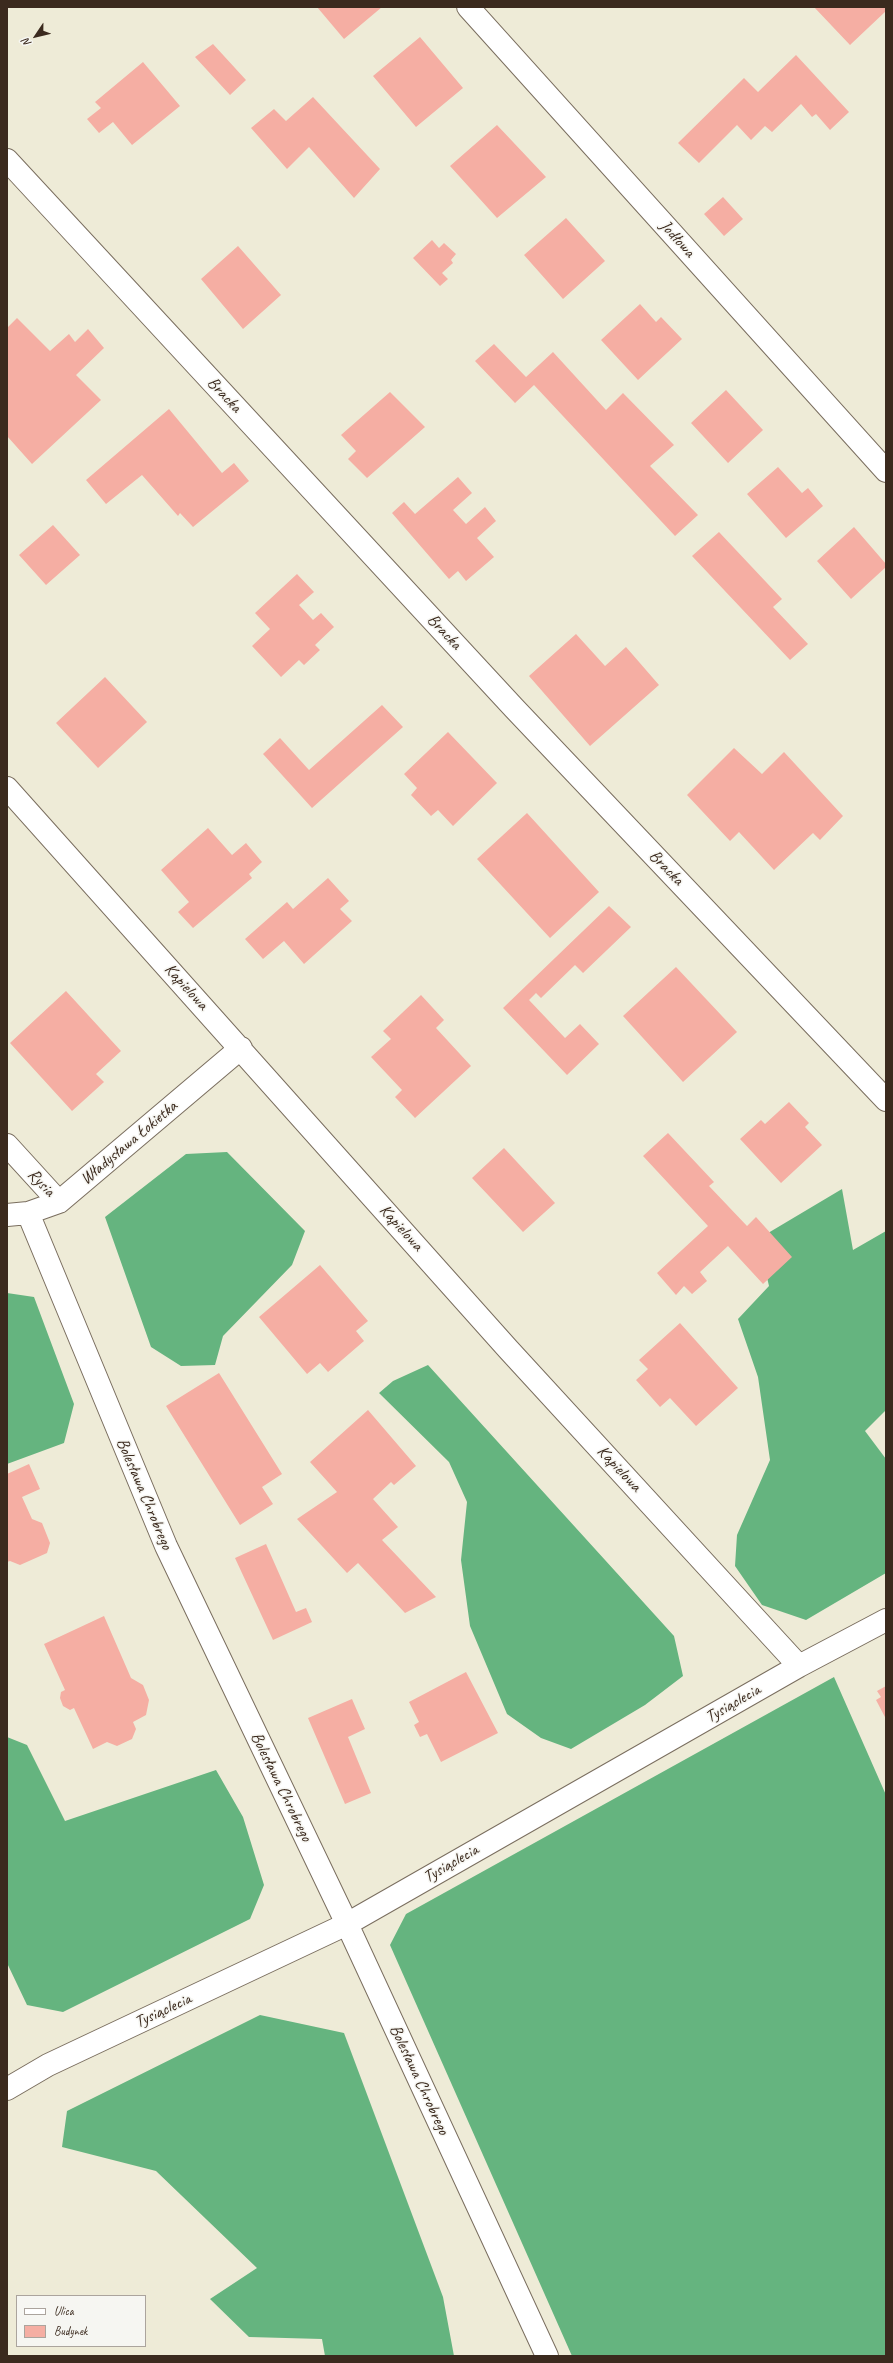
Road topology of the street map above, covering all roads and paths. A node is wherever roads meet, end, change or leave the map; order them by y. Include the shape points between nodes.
1 (468, 7) edge
2 (7, 160) edge
3 (886, 471) edge
4 (7, 788) edge
5 (241, 1048) junction
6 (886, 1100) edge
7 (7, 1145) edge
8 (59, 1202) junction
9 (17, 1214) edge
10 (886, 1620) edge
11 (799, 1666) junction
12 (347, 1924) junction
13 (7, 2090) edge
14 (547, 2356) edge

1 - 3 street, Jodłowa
2 - 6 street, Bracka via 519,714
4 - 5 street, Kąpielowa
5 - 8 street, Władysława Łokietka
5 - 11 street, Kąpielowa via 508,1348
7 - 8 street, Rysia
8 - 9 street, Władysława Łokietka
9 - 12 street, Bolesława Chrobrego via 166,1546
10 - 11 street, Tysiąclecia
11 - 12 street, Tysiąclecia
12 - 13 street, Tysiąclecia via 48,2065
12 - 14 street, Bolesława Chrobrego

